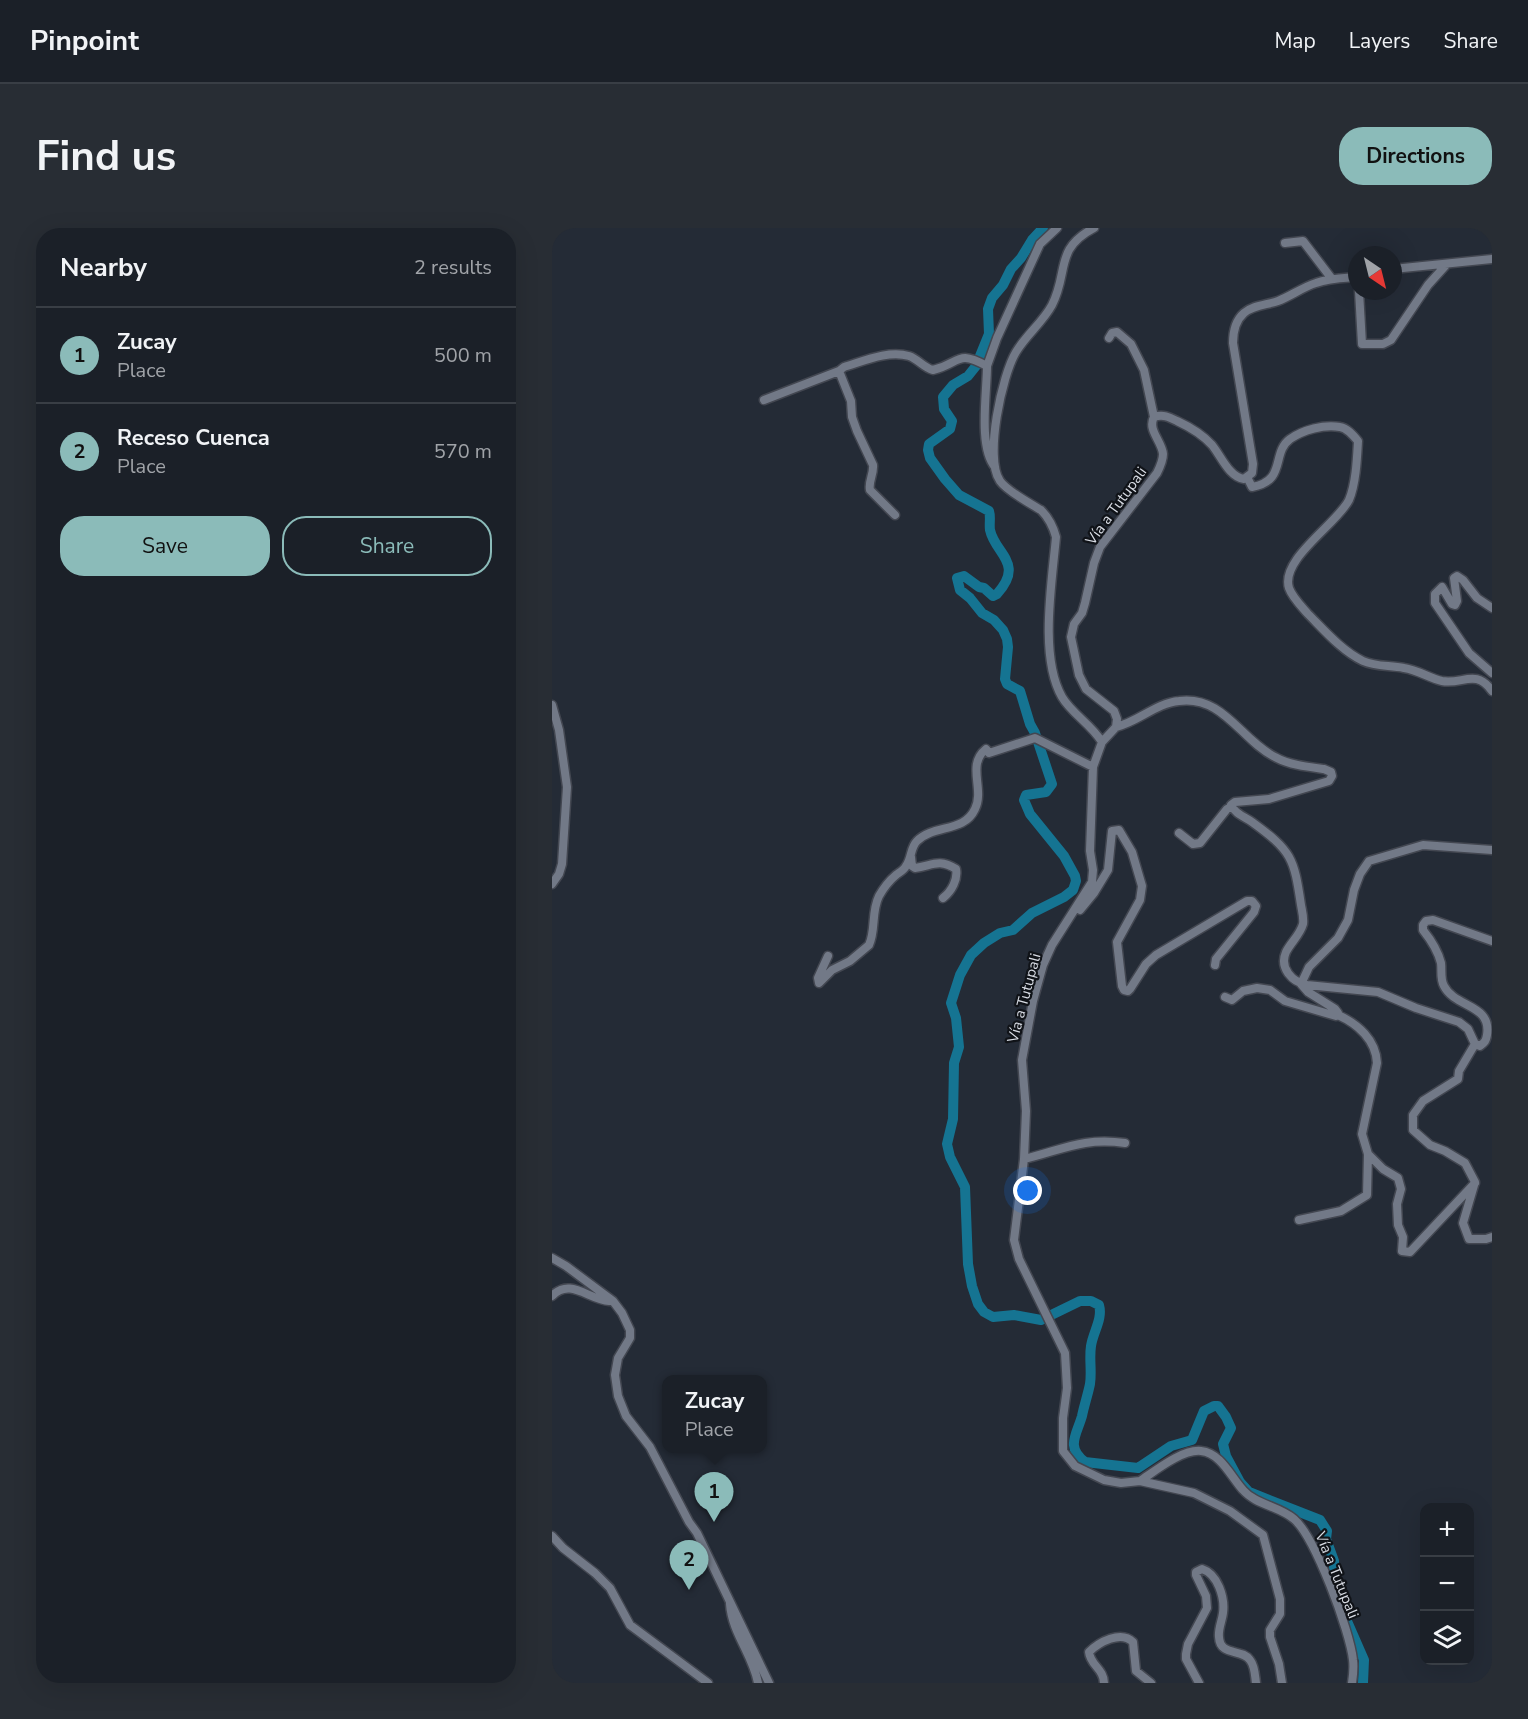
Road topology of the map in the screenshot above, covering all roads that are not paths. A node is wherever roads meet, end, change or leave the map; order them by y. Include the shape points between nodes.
1 (1057, 228) edge
2 (1094, 228) edge
3 (1285, 243) dead end
4 (1492, 259) edge
5 (1446, 265) junction
6 (1402, 268) edge
7 (1348, 278) edge
8 (1332, 279) junction
9 (1360, 300) edge
10 (1110, 338) dead end
11 (985, 365) junction
12 (839, 371) junction
13 (764, 400) dead end
14 (1154, 417) junction
15 (995, 467) junction
16 (1247, 477) junction
17 (895, 514) dead end
18 (1492, 608) edge
19 (1492, 674) edge
20 (1492, 691) edge
21 (552, 705) edge
22 (1116, 727) junction
23 (1102, 742) junction
24 (1093, 767) junction
25 (1231, 807) junction
26 (1179, 833) dead end
27 (1492, 850) edge
28 (910, 854) junction
29 (552, 884) edge
30 (943, 898) dead end
31 (1066, 922) junction
32 (1492, 941) edge
33 (828, 956) dead end
34 (1215, 965) dead end
35 (1301, 984) junction
36 (1225, 997) dead end
37 (1338, 1015) junction
38 (1475, 1044) junction
39 (1125, 1143) dead end
40 (1368, 1154) junction
41 (1024, 1159) junction
42 (1475, 1182) junction
43 (1299, 1220) dead end
44 (1492, 1237) edge
45 (552, 1258) edge
46 (552, 1296) edge
47 (613, 1301) junction
48 (1140, 1481) junction
49 (552, 1536) edge
50 (729, 1598) junction
51 (708, 1683) edge
52 (758, 1683) edge
53 (769, 1683) edge
54 (1104, 1683) edge
55 (1151, 1683) edge
56 (1199, 1683) edge
57 (1256, 1683) edge
58 (1282, 1683) edge
59 (1352, 1683) edge

1 - 11 street via 1040,244
2 - 15 street via 1069,249 1050,308 1027,335 1007,370 995,427
3 - 8 street via 1302,241
4 - 5 street
5 - 6 street
5 - 9 street via 1391,340 1383,344 1362,344
7 - 8 street
8 - 16 street via 1250,309 1238,320 1233,343 1253,464
10 - 14 street, Vía a Tutupali via 1117,332 1131,344 1144,370
11 - 12 street via 961,357 933,370 902,354
11 - 15 street via 986,451
12 - 13 street
12 - 17 street via 857,431 873,465 870,490
14 - 16 street via 1165,416 1196,430 1234,474 1242,479
14 - 22 street, Vía a Tutupali via 1152,427 1162,451 1161,464 1100,547 1071,637 1079,675 1093,696 1114,711
15 - 23 street via 1000,482 1041,510 1054,528 1050,662 1061,695
16 - 20 street via 1252,488 1271,479 1289,440 1316,427 1341,427 1351,433 1358,441 1349,499 1295,562 1289,588 1302,608 1361,660 1424,673 1444,682 1474,678 1484,681
18 - 19 street via 1457,576 1455,605 1442,587 1435,594 1435,603 1469,653
21 - 29 street via 567,787 562,864
22 - 23 street, Vía a Tutupali
22 - 25 street via 1168,703 1195,701 1221,711 1277,759 1332,774 1329,781 1269,799 1234,802
23 - 24 street, Vía a Tutupali
24 - 28 street via 1035,738 989,753 986,749 976,764 979,795 974,812 966,822 926,834
24 - 31 street, Vía a Tutupali via 1092,882
25 - 26 street via 1200,843 1194,844
25 - 35 street via 1275,841 1293,863 1303,923 1284,961 1289,976
27 - 35 street via 1423,845 1369,861 1354,890 1348,920 1338,938 1309,967
28 - 30 street via 915,868 932,863 956,869 955,882
28 - 33 street via 906,866 879,896 869,945 819,983
31 - 34 street via 1087,901 1108,870 1110,838 1112,831 1119,830 1132,852 1142,886 1140,900 1117,942 1122,986 1128,991 1156,955 1252,901 1254,912
31 - 41 street, Vía a Tutupali via 1043,965 1022,1060
32 - 38 street via 1433,920 1423,925 1439,957 1447,991 1486,1019 1487,1039 1480,1046
35 - 37 street
35 - 38 street via 1386,994 1460,1022
36 - 37 street via 1232,1000 1247,989 1270,990 1285,1001
37 - 40 street via 1360,1029 1377,1055 1362,1134
38 - 42 street via 1458,1079 1423,1101 1413,1115 1413,1130 1430,1145 1465,1163
39 - 41 street via 1086,1142
40 - 42 street via 1398,1178 1402,1251 1410,1252 1420,1243
40 - 43 street via 1369,1186 1363,1199 1341,1211
41 - 48 street, Vía a Tutupali via 1014,1240 1065,1353 1063,1451 1074,1466 1104,1480
42 - 44 street via 1463,1223 1469,1239
45 - 47 street
46 - 47 street via 571,1288
47 - 50 street via 630,1330 615,1375 621,1405 650,1447
48 - 58 street via 1194,1492 1263,1535 1280,1599 1280,1614 1270,1637
48 - 59 street, Vía a Tutupali via 1187,1453 1206,1452 1253,1499 1296,1521 1309,1538 1335,1600 1353,1661
49 - 51 street via 610,1588 630,1625
50 - 52 street via 731,1616 751,1657
50 - 53 street
54 - 55 street via 1089,1652 1118,1636 1126,1636 1132,1642 1136,1671
56 - 57 street via 1186,1659 1186,1650 1207,1608 1196,1575 1202,1569 1212,1575 1220,1590 1224,1610 1220,1643 1229,1652 1252,1662

